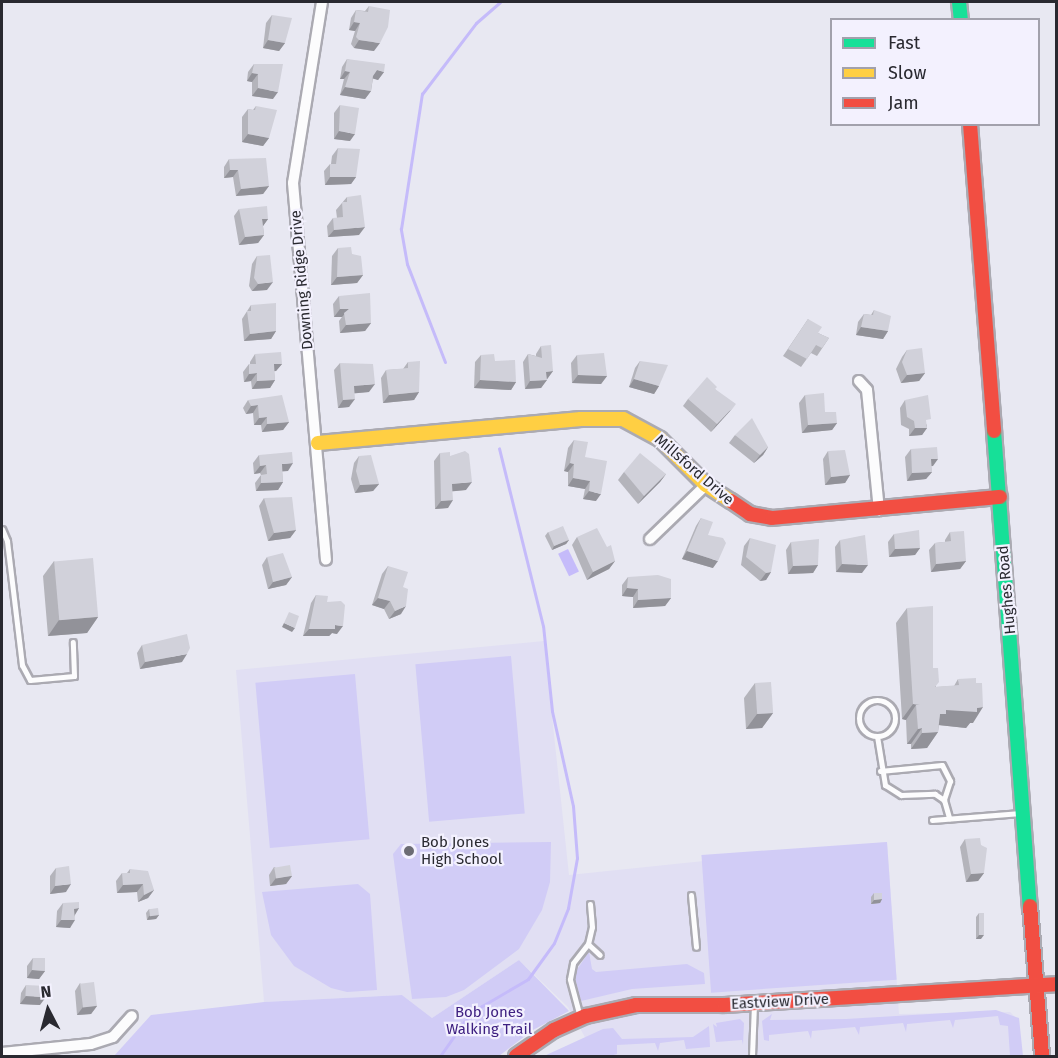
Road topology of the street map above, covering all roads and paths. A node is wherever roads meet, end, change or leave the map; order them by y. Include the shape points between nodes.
1 (322, 2) edge
2 (959, 2) edge
3 (961, 18) edge
4 (970, 126) edge
5 (859, 381) dead end
6 (318, 443) junction
7 (706, 485) junction
8 (1000, 497) junction
9 (879, 510) junction
10 (2, 529) edge
11 (650, 539) dead end
12 (326, 560) dead end
13 (73, 642) dead end
14 (877, 736) junction
15 (880, 771) junction
16 (944, 800) junction
17 (1025, 812) junction
18 (949, 818) junction
19 (932, 820) dead end
20 (691, 895) dead end
21 (590, 904) dead end
22 (588, 944) junction
23 (696, 946) dead end
24 (600, 954) dead end
25 (1056, 984) edge
26 (1038, 987) junction
27 (754, 1003) junction
28 (132, 1016) dead end
29 (580, 1019) junction
30 (2, 1053) edge
31 (516, 1056) edge
32 (752, 1056) edge
33 (1042, 1056) edge

1 - 6 street, Downing Ridge Drive via 293,183
2 - 3 street
4 - 8 street, Hughes Road
5 - 9 street via 867,390
6 - 7 street, Millsford Drive via 581,419 623,419 660,439
6 - 12 street, Downing Ridge Drive
7 - 9 street, Millsford Drive via 750,514 772,518
7 - 11 street
8 - 9 street, Millsford Drive
8 - 17 street, Hughes Road
10 - 13 lane via 7,541 22,665 30,680 74,676
14 - 14 lane via 891,729 895,718 888,704 876,700 865,705 859,715 861,727
14 - 15 lane
15 - 16 lane via 885,785 895,793 935,794
15 - 16 lane via 942,765 950,782
16 - 18 lane
17 - 18 lane
17 - 26 street, Hughes Road
18 - 19 lane
20 - 23 lane
21 - 22 lane via 592,927
22 - 24 lane
22 - 29 lane via 573,963 570,979
25 - 26 street, Eastview Drive
26 - 27 street, Eastview Drive
26 - 33 street, Hughes Road
27 - 29 street, Eastview Drive via 636,1005
27 - 32 lane
28 - 30 street via 113,1037 91,1044
29 - 31 street, Eastview Drive via 554,1030

